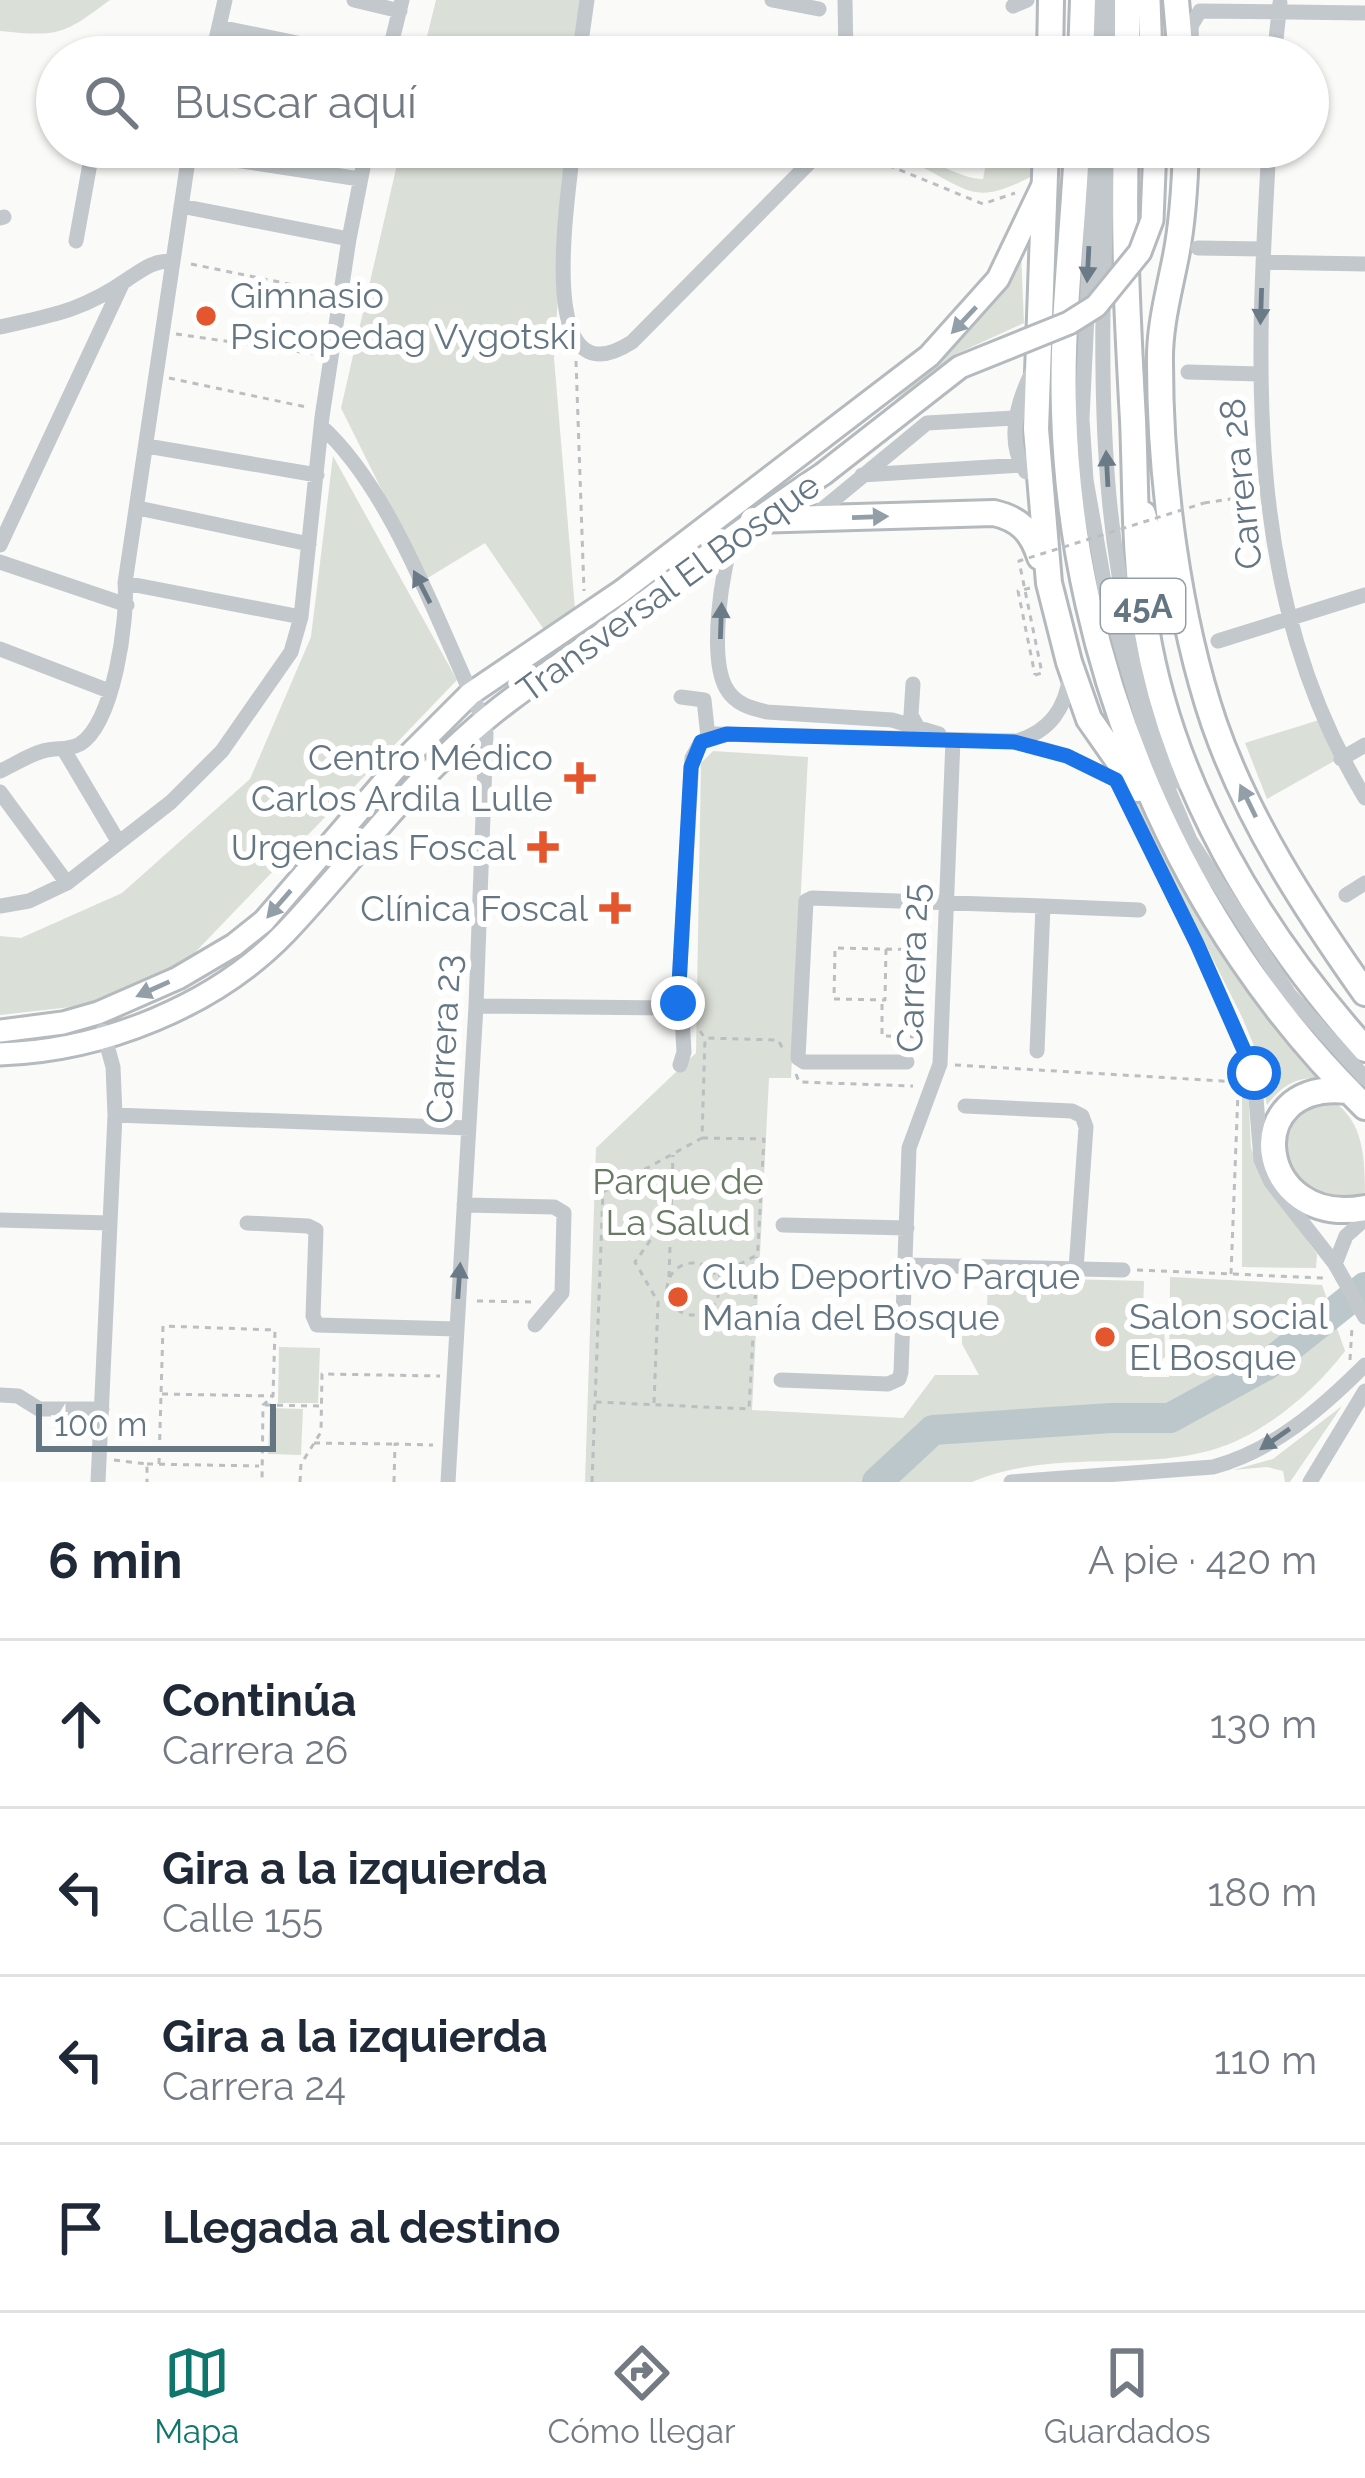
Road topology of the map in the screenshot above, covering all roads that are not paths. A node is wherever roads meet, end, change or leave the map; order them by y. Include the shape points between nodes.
1 (226, 0) edge
2 (354, 0) edge
3 (587, 0) edge
4 (772, 0) edge
5 (844, 0) edge
6 (1052, 0) edge
7 (1083, 0) edge
8 (1102, 0) edge
9 (1114, 0) edge
10 (1127, 0) edge
11 (1150, 0) edge
12 (1176, 0) edge
13 (401, 5) edge
14 (1280, 5) edge
15 (819, 9) dead end
16 (1365, 13) edge
17 (219, 27) junction
18 (217, 36) edge
19 (263, 36) edge
20 (393, 36) edge
21 (582, 36) edge
22 (845, 36) edge
23 (1051, 36) edge
24 (1082, 36) edge
25 (1100, 36) edge
26 (1113, 36) edge
27 (1127, 36) edge
28 (1151, 36) edge
29 (1179, 36) edge
30 (1192, 36) edge
31 (1276, 36) edge
32 (89, 168) edge
33 (186, 168) edge
34 (295, 168) edge
35 (362, 168) edge
36 (572, 168) edge
37 (804, 168) edge
38 (1044, 168) edge
39 (1076, 168) edge
40 (1094, 168) edge
41 (1108, 168) edge
42 (1127, 168) edge
43 (1154, 168) edge
44 (1185, 168) edge
45 (1268, 168) edge
46 (360, 179) junction
47 (1043, 184) junction
48 (181, 206) junction
49 (349, 239) junction
50 (76, 241) dead end
51 (1198, 248) dead end
52 (1263, 256) junction
53 (172, 261) junction
54 (1365, 264) edge
55 (124, 282) junction
56 (0, 327) edge
57 (1038, 360) junction
58 (1189, 372) dead end
59 (1259, 374) junction
60 (1014, 418) junction
61 (321, 426) junction
62 (147, 446) junction
63 (1030, 472) junction
64 (317, 475) junction
65 (862, 475) junction
66 (1136, 492) junction
67 (137, 508) junction
68 (811, 519) junction
69 (744, 528) junction
70 (309, 544) junction
71 (0, 545) edge
72 (0, 562) edge
73 (125, 583) junction
74 (1049, 584) junction
75 (1365, 595) edge
76 (127, 605) junction
77 (301, 617) junction
78 (1291, 619) junction
79 (1219, 641) dead end
80 (0, 649) edge
81 (1069, 662) junction
82 (109, 692) junction
83 (470, 694) junction
84 (682, 697) dead end
85 (1089, 718) junction
86 (484, 721) junction
87 (892, 721) junction
88 (1214, 722) junction
89 (917, 726) junction
90 (952, 740) junction
91 (1014, 742) junction
92 (702, 743) junction
93 (1365, 745) edge
94 (64, 750) junction
95 (1341, 758) junction
96 (0, 772) edge
97 (1116, 780) junction
98 (0, 792) edge
99 (1365, 798) edge
100 (118, 841) junction
101 (1176, 847) junction
102 (67, 883) junction
103 (1365, 883) edge
104 (1346, 895) dead end
105 (937, 902) junction
106 (0, 906) edge
107 (1043, 906) junction
108 (1138, 910) dead end
109 (1365, 993) edge
110 (670, 1004) junction
111 (476, 1006) junction
112 (98, 1013) junction
113 (0, 1031) edge
114 (105, 1037) junction
115 (1365, 1049) edge
116 (1037, 1051) dead end
117 (0, 1054) edge
118 (907, 1062) dead end
119 (1365, 1064) edge
120 (680, 1065) dead end
121 (1359, 1092) edge
122 (965, 1106) dead end
123 (115, 1115) junction
124 (469, 1128) junction
125 (464, 1205) junction
126 (1365, 1208) edge
127 (1365, 1219) edge
128 (0, 1220) edge
129 (109, 1223) junction
130 (247, 1223) dead end
131 (783, 1225) dead end
132 (907, 1228) junction
133 (905, 1265) junction
134 (1076, 1269) junction
135 (1123, 1270) road end
136 (1332, 1270) junction
137 (1365, 1317) edge
138 (535, 1325) dead end
139 (456, 1329) junction
140 (1365, 1367) edge
141 (781, 1380) dead end
142 (1365, 1391) edge
143 (0, 1395) edge
144 (102, 1409) junction
145 (1352, 1409) junction
146 (98, 1482) edge
147 (448, 1482) edge
148 (1011, 1482) edge
149 (1310, 1482) edge

1 - 17 street
2 - 13 street
3 - 21 street
4 - 15 street
5 - 22 street
6 - 23 highway
7 - 24 highway
8 - 25 street
9 - 26 street
10 - 27 highway
11 - 28 main road
12 - 29 highway
13 - 20 street
14 - 16 street
14 - 30 street via 1200,11
14 - 31 street
17 - 18 street
17 - 19 street
32 - 50 street
33 - 48 street
34 - 46 street
35 - 46 street
36 - 37 street via 562,307 570,336 598,352 632,342
38 - 47 highway
39 - 101 highway, 45A via 1064,350 1076,542 1125,729
40 -> 121 street via 1086,480 1106,592 1151,749 1190,840
119 -> 41 street via 1298,986 1201,828 1163,746 1130,638 1103,412
42 - 66 highway, 45A
43 - 69 main road, Transversal El Bosque, bridge via 1152,220 1140,252 1096,305 960,367
44 - 88 highway via 1160,361 1178,567
45 - 52 street, Carrera 28
46 - 49 street
47 - 57 highway
47 -> 83 main road, Transversal El Bosque via 998,279 929,356
48 - 49 street
48 - 53 street
49 - 61 street
51 - 52 street
52 - 54 street
52 -> 59 street, Carrera 28
53 - 55 street
53 - 62 street
55 - 56 street via 75,310
55 - 71 street
57 - 60 street
57 - 63 highway
58 - 59 street
59 - 78 street, Carrera 28 via 1265,494
60 - 63 street
60 - 65 street via 927,423
61 - 64 street
83 -> 61 street, Carrera 23 via 370,486
62 - 64 street
62 - 67 street
63 - 65 street
63 - 74 highway
64 - 70 street
65 - 68 street
66 - 88 highway
66 - 115 highway, 45A via 1145,627 1174,742 1230,862 1280,943
67 - 70 street
67 - 73 street
68 - 69 highway
68 -> 74 highway via 1005,515 1026,527
69 - 86 main road, Transversal El Bosque
87 -> 69 street via 766,712 740,703 724,685 722,574
70 - 77 street
72 - 76 street
73 - 76 street
73 - 77 street
74 - 81 highway
75 - 78 street
76 - 82 street
77 - 100 street via 291,652 221,751
78 - 79 street
78 - 95 street, Carrera 28
80 - 82 street
81 - 85 highway
81 - 91 street via 1060,712
82 - 94 street via 93,734
83 - 86 street, Carrera 23
83 -> 112 main road, Transversal El Bosque via 264,921 178,978
84 - 92 street via 704,700
85 - 97 street
85 - 101 highway
86 - 111 street, Carrera 23
86 - 114 main road, Transversal El Bosque via 392,807 256,958 182,1006
87 - 89 street
87 - 89 street via 907,684
109 -> 88 highway via 1302,904
89 - 90 street
90 - 91 street
90 - 92 street via 727,734
90 - 105 street, Carrera 25
91 - 97 street
92 - 110 street via 691,767
93 - 95 street
94 - 96 street via 45,750
94 - 100 street
95 - 99 street, Carrera 28
97 - 136 street via 1254,1073 1261,1160
98 - 102 street
100 - 102 street
101 - 121 highway, 45A via 1282,1016
102 - 106 street
103 - 104 street
105 - 107 street
105 - 118 street via 812,898 804,905 798,1058
105 - 132 street, Carrera 25 via 940,1064 909,1148
107 - 108 street
107 - 116 street
110 - 111 street
110 - 120 street via 684,1052
111 - 124 street, Carrera 23
112 - 113 main road, Transversal El Bosque
112 - 114 street
114 - 117 main road, Transversal El Bosque
114 - 123 street
121 - 126 highway via 1306,1094 1288,1106 1271,1145 1274,1166 1304,1199 1325,1209
122 - 134 street via 1082,1116
123 - 124 street
123 - 129 street
124 - 125 street, Carrera 23
125 - 138 street via 560,1209 565,1283
139 -> 125 street, Carrera 23
127 - 136 street via 1346,1237
128 - 129 street
129 - 144 street
130 - 139 street via 316,1230 316,1324
131 - 132 street
132 - 133 street, Carrera 25
133 - 134 street
133 - 141 street, Carrera 25 via 899,1379
134 - 135 street
136 - 137 street
139 - 147 street, Carrera 23
140 - 145 street
140 -> 148 street via 1242,1460
142 - 145 street
143 - 144 street via 39,1409
144 - 146 street
145 - 149 street

